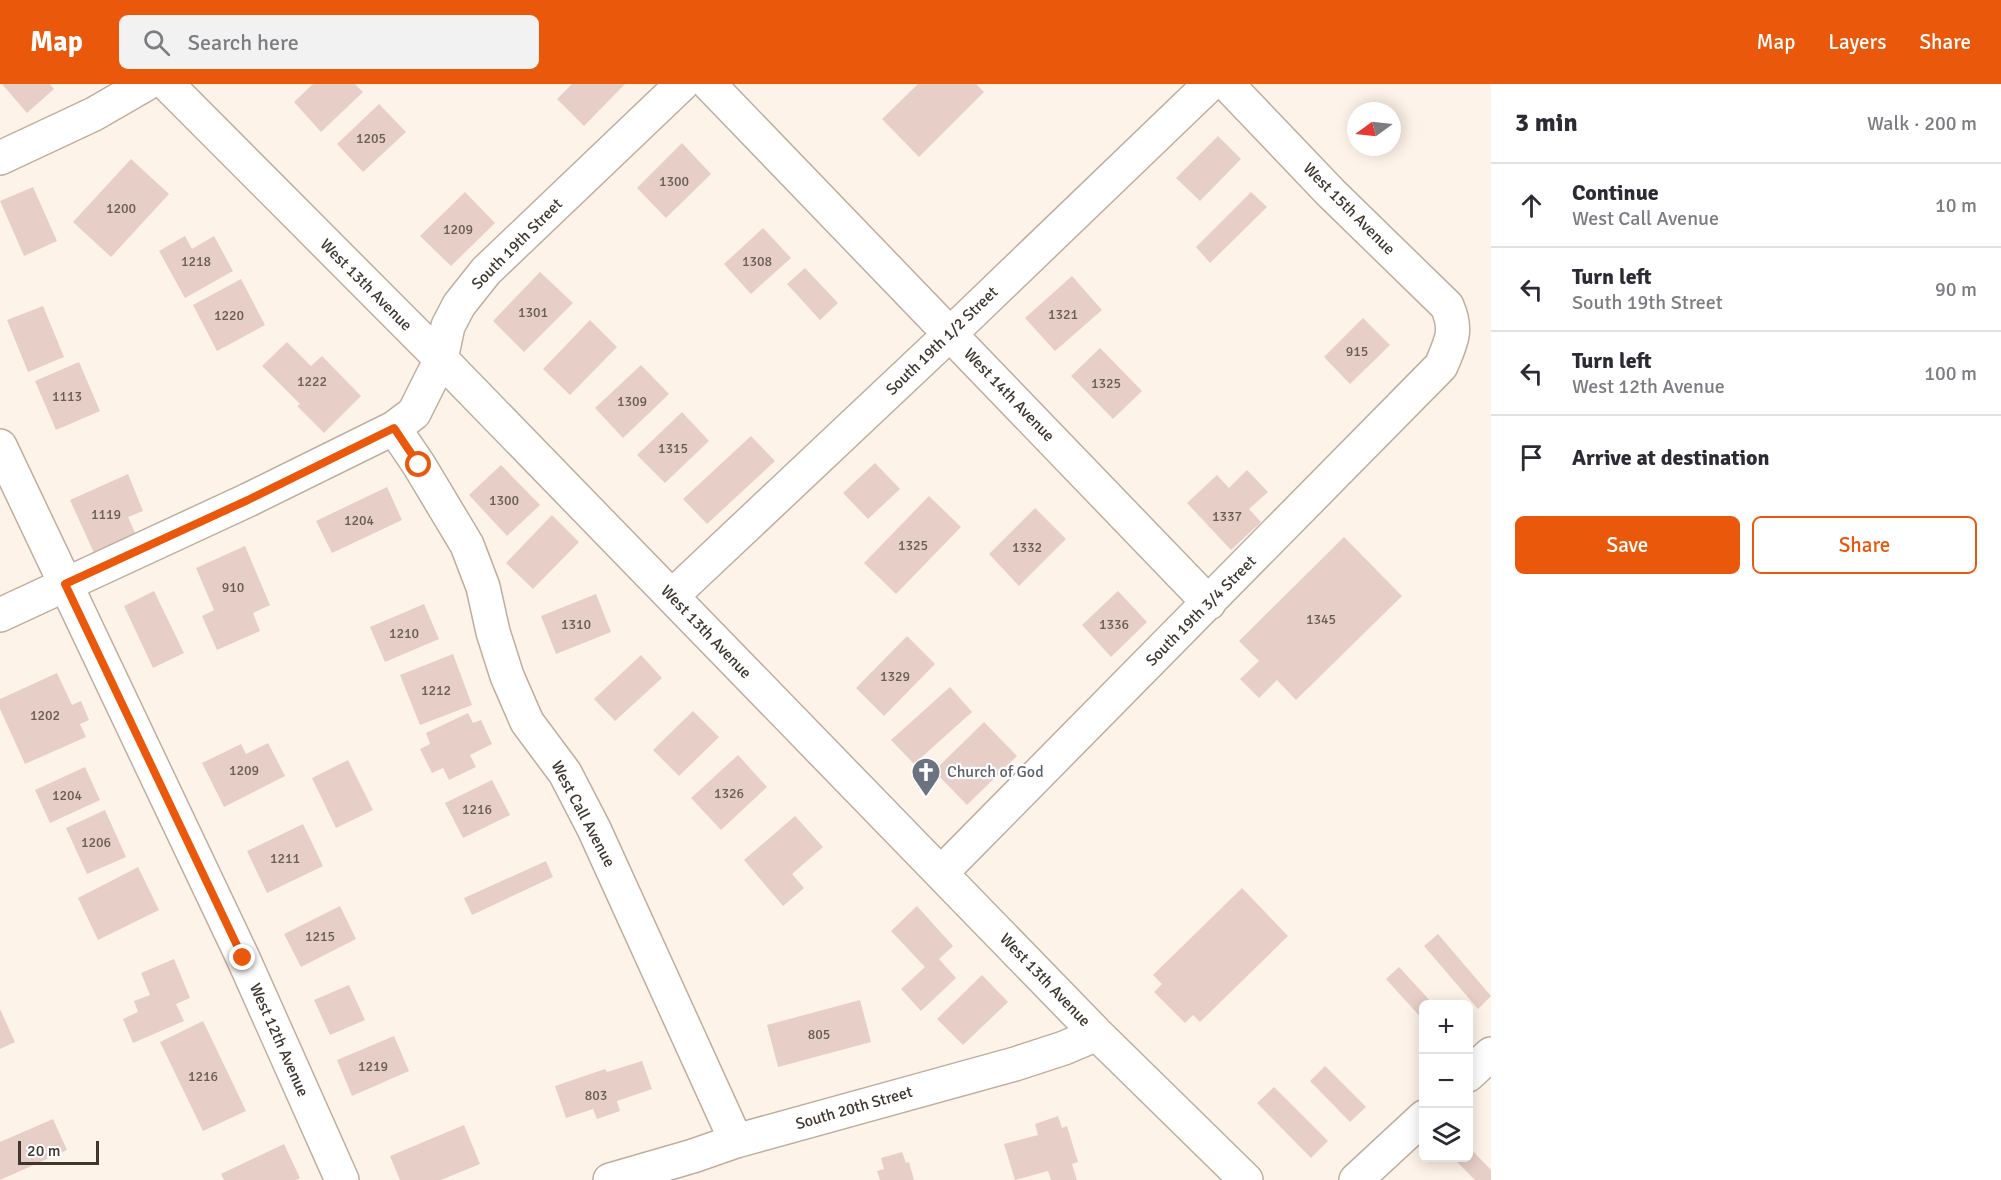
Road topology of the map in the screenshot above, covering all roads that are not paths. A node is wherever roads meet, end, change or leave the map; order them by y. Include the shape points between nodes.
1 (146, 84) edge
2 (167, 84) edge
3 (682, 84) edge
4 (709, 84) edge
5 (1210, 84) edge
6 (1227, 84) edge
7 (0, 158) edge
8 (950, 334) junction
9 (1451, 342) joint
10 (441, 359) junction
11 (394, 428) junction
12 (0, 446) edge
13 (65, 584) junction
14 (672, 596) junction
15 (1209, 603) junction
16 (0, 615) edge
17 (941, 873) junction
18 (1097, 1034) junction
19 (1491, 1054) edge
20 (1473, 1070) edge
21 (1419, 1122) edge
22 (736, 1141) junction
23 (697, 1168) edge
24 (342, 1180) edge
25 (610, 1180) edge
26 (1246, 1180) edge
27 (1356, 1180) edge

1 - 7 street via 94,114
2 - 10 street, West 13th Avenue
3 - 10 street, South 19th Street via 486,271 448,326
4 - 8 street, West 14th Avenue
5 - 8 street, South 19th 1/2 Street
6 - 9 street, West 15th Avenue via 1447,306 1454,320
8 - 14 street, South 19th 1/2 Street
8 - 15 street, West 14th Avenue
9 - 15 street, South 19th 3/4 Street via 1441,366
10 - 11 street, South 19th Street via 414,413
10 - 14 street, West 13th Avenue
11 - 13 street, South 19th Street
11 - 22 street, West Call Avenue via 467,545 504,665 527,722 565,773 594,829
12 - 13 street, West 12th Avenue
13 - 16 street, South 19th Street
13 - 24 street, West 12th Avenue via 243,958
14 - 17 street, West 13th Avenue
15 - 17 street, South 19th 3/4 Street
17 - 18 street, West 13th Avenue
18 - 22 street, South 20th Street via 1015,1064
18 - 26 street, West 13th Avenue
19 - 20 street
21 - 27 street
22 - 23 street, South 20th Street
23 - 25 street, South 20th Street

